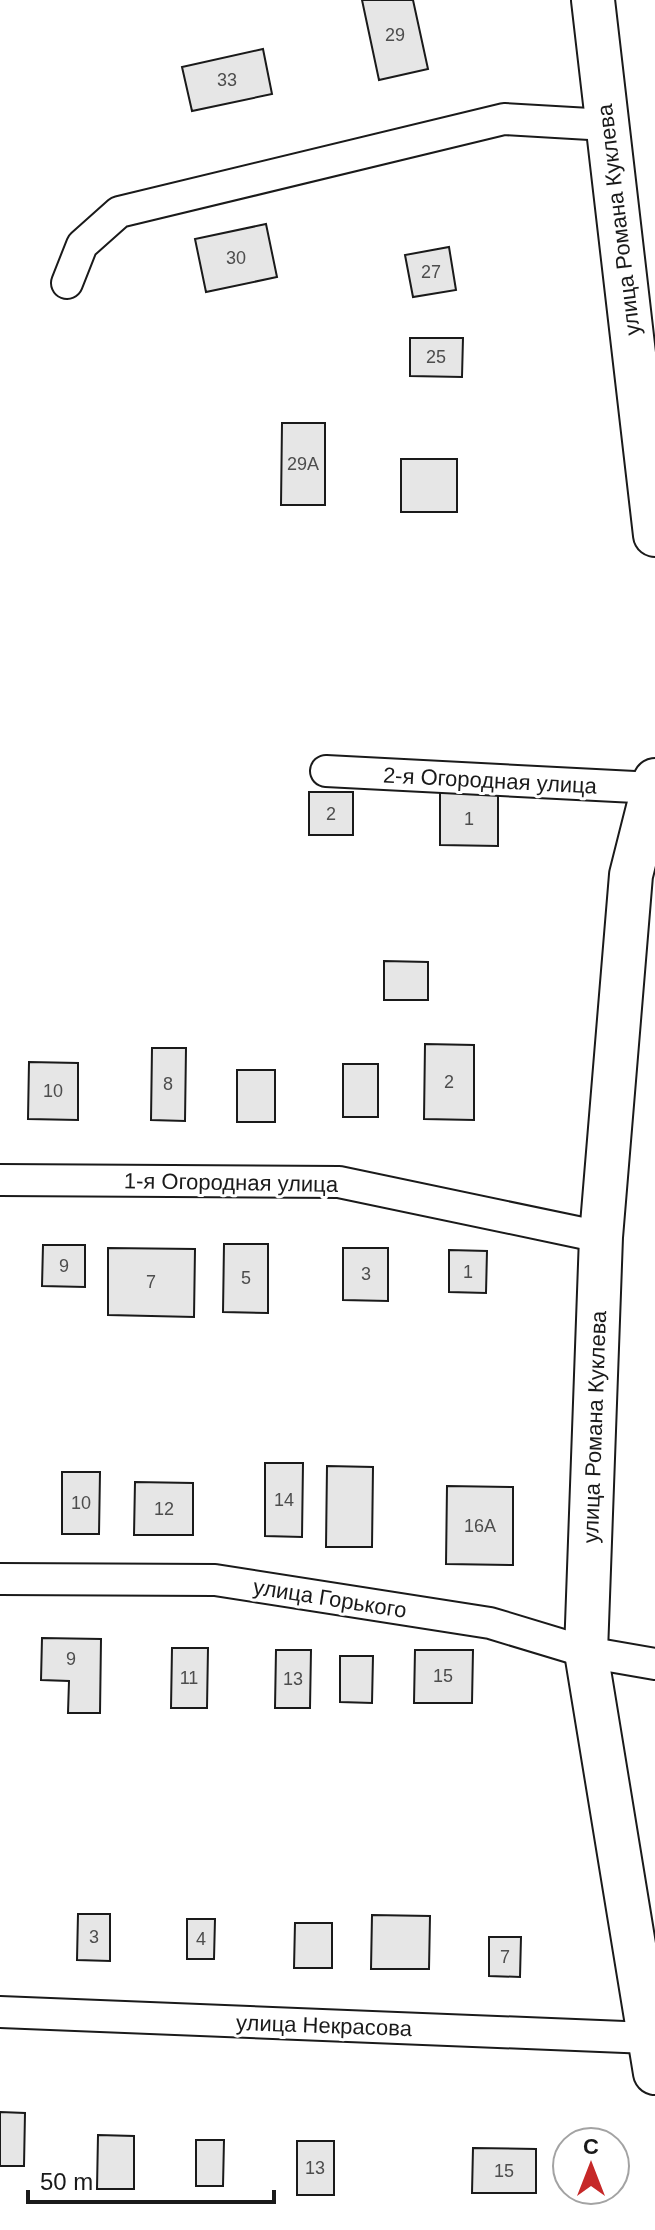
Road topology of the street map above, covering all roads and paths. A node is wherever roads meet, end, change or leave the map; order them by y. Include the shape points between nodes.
1 (593, 0) edge
2 (607, 125) junction
3 (67, 283) dead end
4 (655, 535) edge
5 (326, 771) dead end
6 (655, 780) edge
7 (655, 788) edge
8 (0, 1180) edge
9 (601, 1237) junction
10 (0, 1579) edge
11 (586, 1652) junction
12 (655, 1664) edge
13 (0, 2012) edge
14 (652, 2056) edge

1 - 2 street, улица Романа Куклева
2 - 3 street via 504,119 119,212 82,245
2 - 4 street, улица Романа Куклева
5 - 7 street, 2-я Огородная улица
6 - 7 street, улица Романа Куклева
7 - 9 street, улица Романа Куклева via 631,875
8 - 9 street, 1-я Огородная улица via 339,1182
9 - 11 street, улица Романа Куклева
10 - 11 street, улица Горького via 215,1580 490,1623
11 - 12 street, улица Горького
11 - 14 street, улица Романа Куклева
13 - 14 street, улица Некрасова

